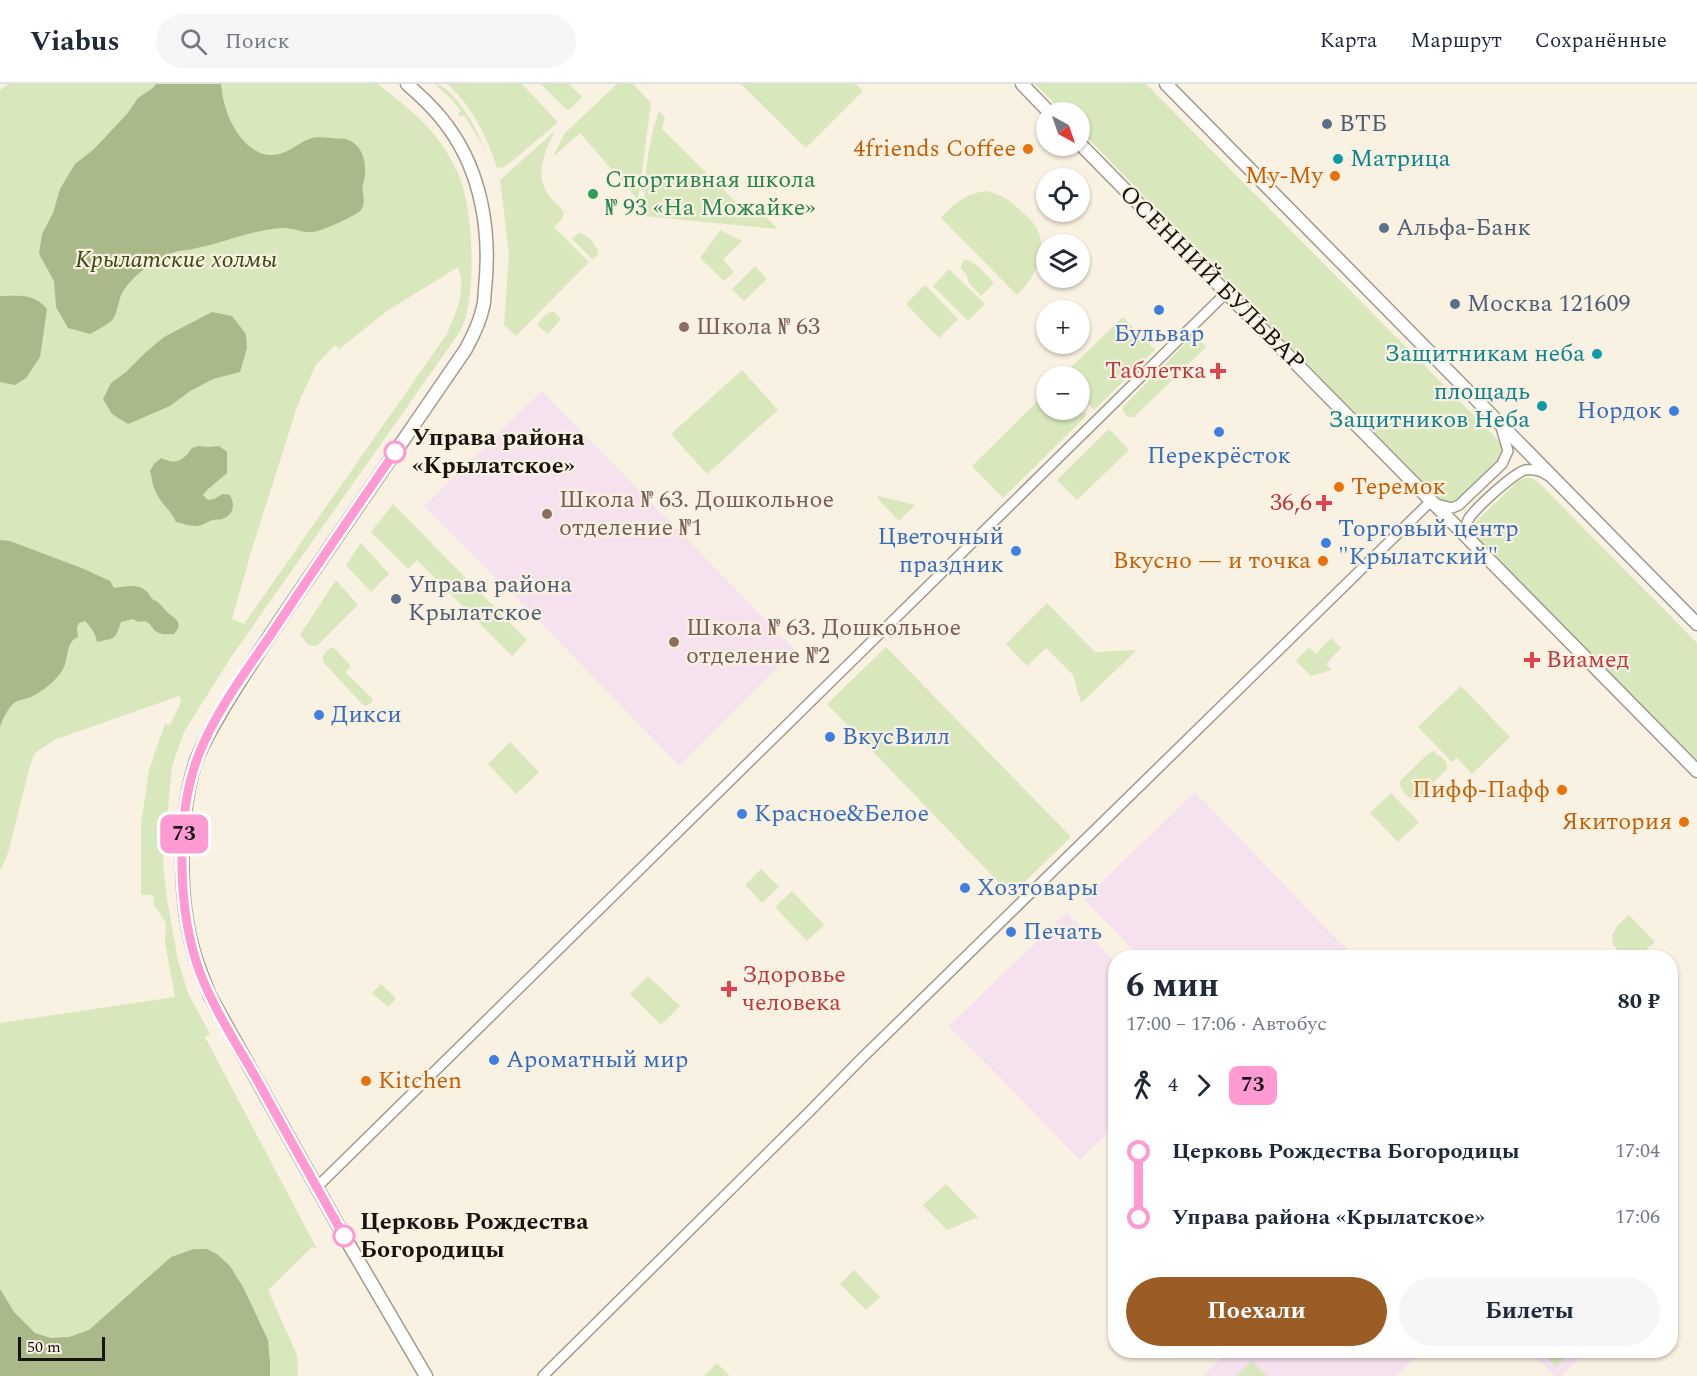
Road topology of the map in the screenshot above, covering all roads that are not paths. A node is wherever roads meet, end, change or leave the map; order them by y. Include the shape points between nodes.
1 (407, 84) edge
2 (1022, 84) edge
3 (1166, 84) edge
4 (1039, 102) edge
5 (1090, 154) edge
6 (1226, 293) junction
7 (1498, 422) junction
8 (1557, 481) junction
9 (1432, 502) junction
10 (1474, 544) junction
11 (1697, 624) edge
12 (1697, 771) edge
13 (317, 1187) junction
14 (426, 1376) edge
15 (543, 1376) edge

1 - 13 street via 442,118 470,164 487,239 484,306 466,349 274,628 212,728 195,764 185,818 184,903 199,970 224,1023
2 - 4 street
3 - 7 street
5 - 6 street, ОСЕННИЙ БУЛЬВАР
6 - 9 street, ОСЕННИЙ БУЛЬВАР
6 - 13 street
7 - 8 street
7 - 9 street via 1508,451 1502,464 1459,505 1452,508
8 - 10 street via 1534,470 1511,477 1468,520 1467,532
8 - 11 street
9 - 10 street, ОСЕННИЙ БУЛЬВАР
9 - 15 street via 861,1059
10 - 12 street, ОСЕННИЙ БУЛЬВАР
13 - 14 street

